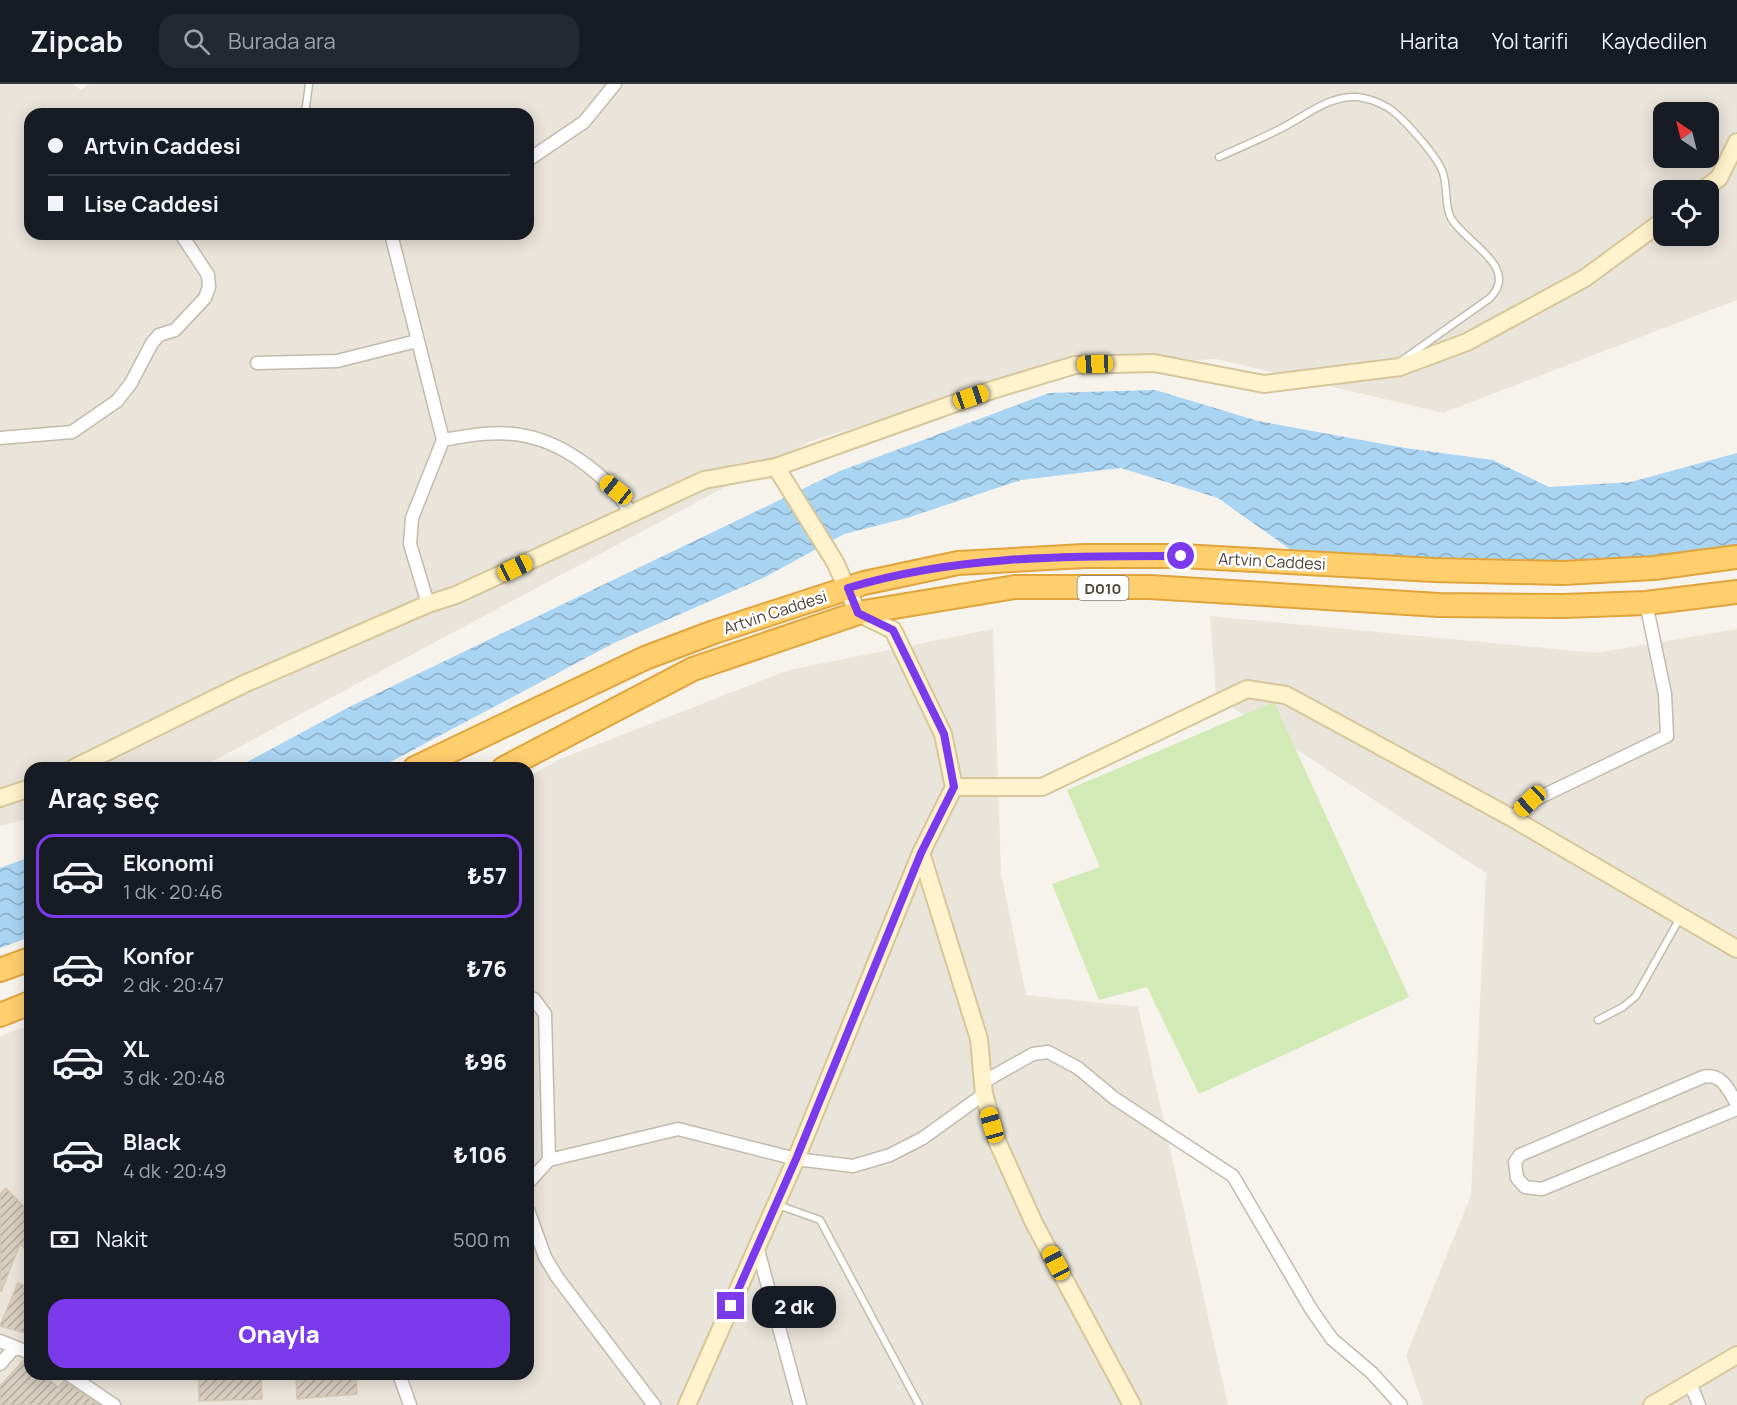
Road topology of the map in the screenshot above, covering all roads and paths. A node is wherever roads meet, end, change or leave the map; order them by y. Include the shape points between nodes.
1 (309, 84) edge
2 (615, 84) edge
3 (306, 108) edge
4 (1737, 142) edge
5 (534, 156) edge
6 (1219, 157) dead end
7 (1716, 180) edge
8 (1653, 228) edge
9 (185, 240) edge
10 (392, 240) edge
11 (417, 341) junction
12 (257, 363) dead end
13 (1400, 367) junction
14 (0, 438) edge
15 (443, 440) junction
16 (776, 467) junction
17 (631, 514) junction
18 (1737, 557) edge
19 (848, 588) junction
20 (1737, 592) edge
21 (1646, 603) junction
22 (428, 604) junction
23 (858, 613) junction
24 (86, 762) edge
25 (428, 762) edge
26 (515, 762) edge
27 (954, 787) junction
28 (24, 790) edge
29 (0, 798) edge
30 (1512, 818) junction
31 (921, 853) junction
32 (1682, 915) junction
33 (1737, 949) edge
34 (24, 961) edge
35 (0, 970) edge
36 (534, 999) edge
37 (24, 1005) edge
38 (0, 1015) edge
39 (1598, 1020) dead end
40 (983, 1088) junction
41 (1737, 1104) edge
42 (1737, 1109) edge
43 (796, 1159) junction
44 (549, 1160) junction
45 (534, 1176) edge
46 (776, 1204) junction
47 (534, 1227) edge
48 (757, 1246) junction
49 (0, 1341) edge
50 (15, 1347) junction
51 (24, 1351) edge
52 (1737, 1355) edge
53 (0, 1364) edge
54 (78, 1380) edge
55 (401, 1380) edge
56 (1690, 1383) junction
57 (114, 1405) edge
58 (410, 1405) edge
59 (654, 1405) edge
60 (687, 1405) edge
61 (800, 1405) edge
62 (919, 1405) edge
63 (1132, 1405) edge
64 (1401, 1405) edge
65 (1652, 1405) edge
66 (1699, 1405) edge

1 - 3 lane
2 - 5 street via 584,122
4 - 7 street
6 - 13 lane via 1345,98 1369,99 1387,107 1425,147 1441,168 1453,222 1496,265 1499,284 1490,298 1404,358
8 - 13 street via 1585,278 1467,342
9 - 14 street via 208,275 205,298 176,330 159,335 117,401 72,432
10 - 11 street
11 - 12 street via 338,361
11 - 15 street
13 - 16 street via 1264,384 1154,363 1075,365 992,390
15 - 17 street via 490,434 527,436 573,455 616,490
15 - 22 street via 412,518 410,544
16 - 17 street via 704,480
16 - 19 street
17 - 22 street via 456,595
18 - 19 highway, Artvin Caddesi / D010 via 1654,568 1563,573 1181,556 1084,556 958,563
19 - 23 street
19 - 25 highway, Artvin Caddesi / D010 via 645,658
20 - 21 highway, Artvin Caddesi / D010
21 - 23 highway, Artvin Caddesi / D010 via 1439,605 1150,587 1016,587
21 - 30 street via 1665,694 1667,736 1530,801
22 - 24 street via 243,684
23 - 26 highway, Artvin Caddesi / D010 via 693,669
23 - 27 street via 893,630 944,734
27 - 30 street via 1042,787 1247,688 1286,695
27 - 31 street
28 - 29 street
30 - 32 street
31 - 40 street via 979,1038
31 - 43 street
32 - 33 street
32 - 39 lane via 1636,996
34 - 35 highway
36 - 44 street via 545,1014
37 - 38 highway
40 - 43 street via 923,1138 890,1155 853,1166
40 - 63 street via 997,1140 1034,1223
40 - 64 street via 1033,1054 1048,1052 1078,1068 1114,1098 1233,1176 1332,1339 1372,1373
41 - 42 street via 1721,1079 1703,1077 1520,1155 1515,1162 1517,1178 1525,1187 1542,1189
43 - 44 street via 678,1130
43 - 46 street
44 - 45 street
46 - 48 street
46 - 62 lane via 820,1220
47 - 59 street via 557,1277
48 - 60 street
48 - 61 street
49 - 50 street
50 - 51 street
50 - 53 street
52 - 56 street
54 - 57 street
55 - 58 street
56 - 65 street
56 - 66 street

